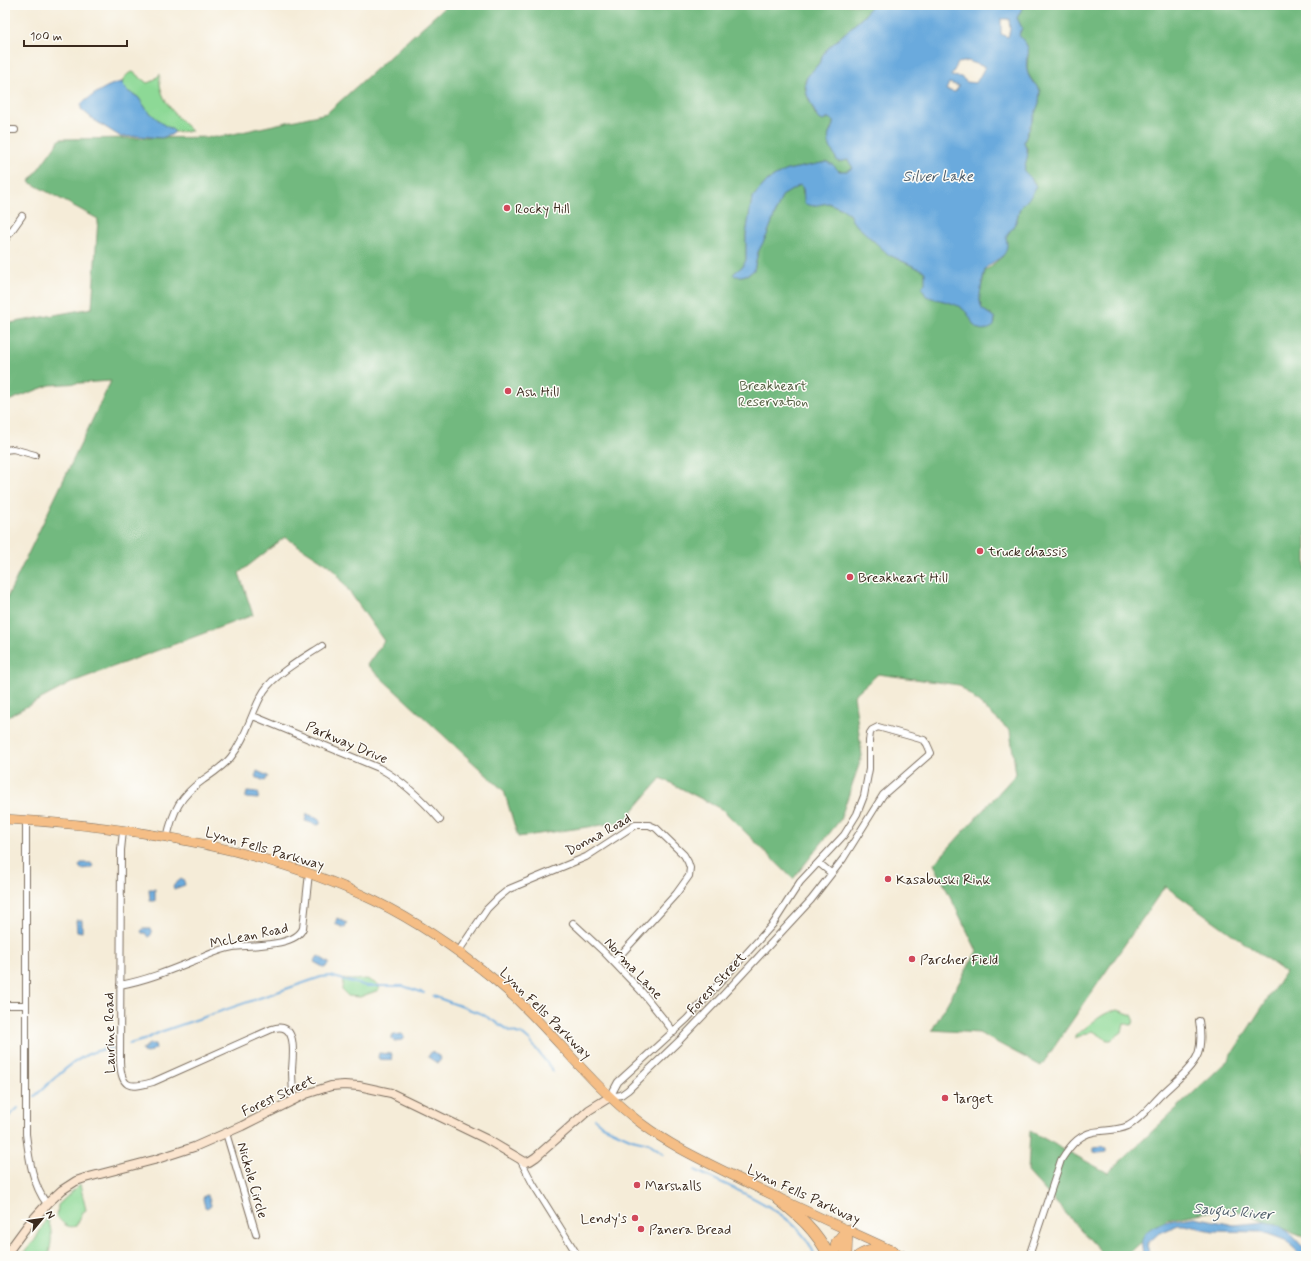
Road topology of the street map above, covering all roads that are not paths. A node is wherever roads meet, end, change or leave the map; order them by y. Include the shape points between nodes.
1 (5, 130) edge
2 (15, 130) dead end
3 (22, 216) dead end
4 (5, 240) edge
5 (5, 450) edge
6 (35, 455) dead end
7 (322, 646) dead end
8 (253, 716) junction
9 (861, 805) junction
10 (872, 812) junction
11 (5, 819) edge
12 (26, 820) junction
13 (440, 820) dead end
14 (123, 831) junction
15 (167, 838) junction
16 (819, 863) junction
17 (309, 873) junction
18 (831, 873) junction
19 (573, 923) dead end
20 (458, 952) junction
21 (614, 962) junction
22 (120, 985) junction
23 (5, 1005) edge
24 (26, 1005) junction
25 (1199, 1021) dead end
26 (674, 1032) junction
27 (610, 1097) junction
28 (293, 1100) junction
29 (226, 1133) junction
30 (521, 1161) junction
31 (777, 1198) junction
32 (47, 1204) junction
33 (847, 1230) junction
34 (256, 1234) dead end
35 (893, 1251) junction
36 (5, 1256) edge
37 (578, 1256) edge
38 (829, 1256) edge
39 (834, 1256) edge
40 (846, 1256) edge
41 (860, 1256) edge
42 (904, 1256) edge
43 (1029, 1256) edge

1 - 2 street
3 - 4 street
5 - 6 street via 13,449
7 - 8 street via 298,661 269,685 260,698
8 - 13 street, Parkway Drive via 388,773 415,793
8 - 15 street via 232,756 192,789 178,805
9 - 10 street
9 - 10 street, Forest Street via 869,769 869,741 872,730 878,727 924,740 930,753 883,795
9 - 16 street, Forest Street via 844,835
10 - 18 street, Forest Street via 843,859
11 - 12 main road, Lynn Fells Parkway
12 - 14 main road, Lynn Fells Parkway
12 - 24 street
14 - 15 main road, Lynn Fells Parkway
14 - 22 street, Laurine Road
15 - 17 main road, Lynn Fells Parkway via 244,854
16 - 18 street
16 - 26 street, Forest Street via 800,882 774,924
17 - 20 main road, Lynn Fells Parkway via 383,905
17 - 22 street, McLean Road via 303,928 295,938 224,949 151,977
18 - 27 street, Forest Street via 811,900 680,1040 628,1090 621,1095
19 - 21 street, Norma Lane
20 - 21 street, Donna Road via 487,909 509,889 586,857 635,825 649,825 656,828 684,855 690,868 689,876 676,894
20 - 27 main road, Lynn Fells Parkway via 518,1001
21 - 26 street, Norma Lane
22 - 28 street, Laurine Road via 120,1066 122,1079 126,1083 136,1086 153,1082 272,1029 280,1028 290,1034 293,1044
23 - 24 street
24 - 32 street via 26,1134 35,1180
25 - 43 street via 1197,1056 1137,1119 1121,1129 1085,1134 1070,1146 1061,1160
26 - 27 street, Forest Street via 618,1082
27 - 30 street, Forest Street via 591,1108 532,1159 527,1162
27 - 31 main road, Lynn Fells Parkway via 668,1142
28 - 29 street, Forest Street
28 - 30 street, Forest Street via 338,1085 383,1090 486,1139
29 - 32 street, Forest Street via 154,1160 83,1179 66,1187
29 - 34 street, Nickole Circle
30 - 37 street
31 - 33 main road, Lynn Fells Parkway
31 - 38 highway via 813,1229
32 - 36 street, Forest Street
33 - 35 main road, Lynn Fells Parkway
33 - 39 highway via 837,1242
33 - 40 highway
35 - 41 highway via 876,1250
35 - 42 main road, Lynn Fells Parkway

